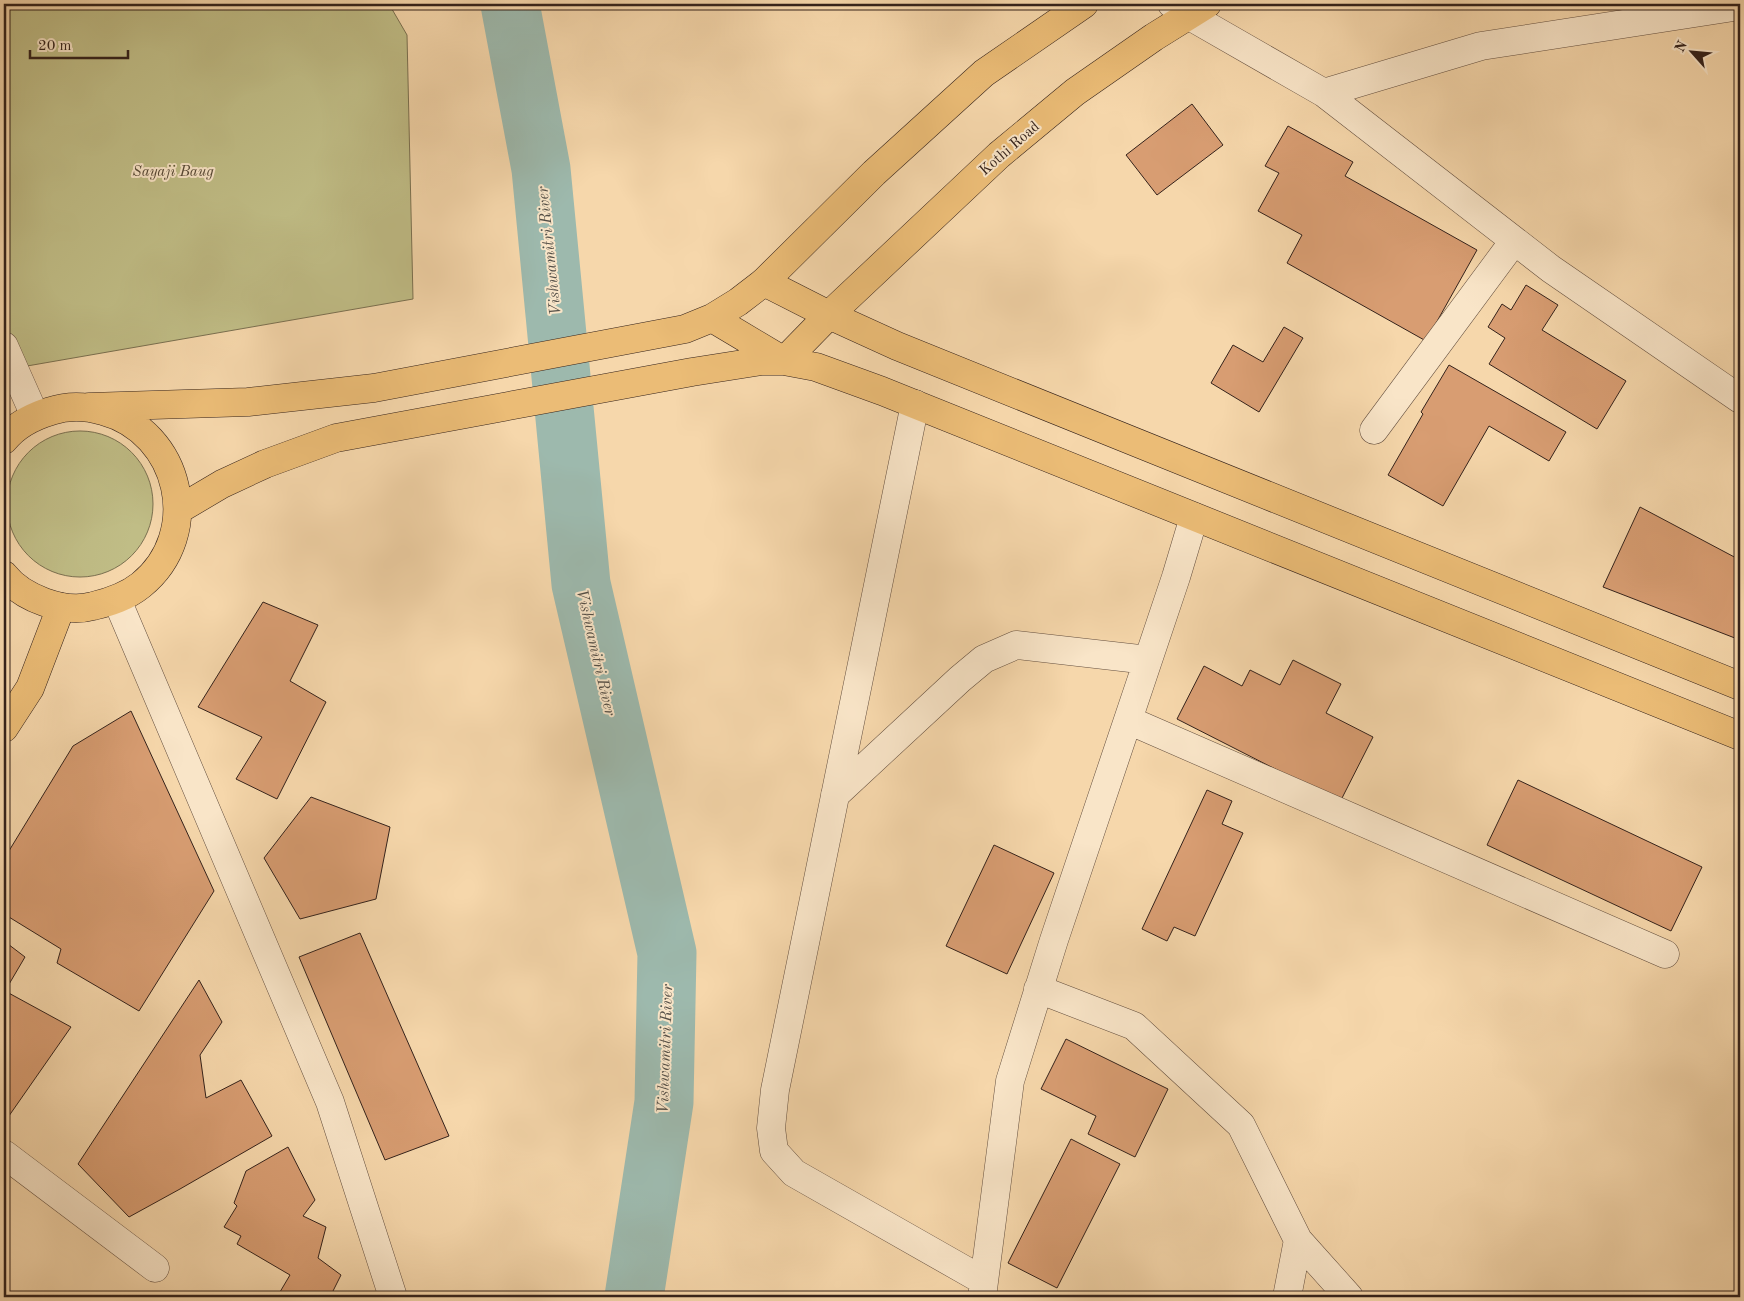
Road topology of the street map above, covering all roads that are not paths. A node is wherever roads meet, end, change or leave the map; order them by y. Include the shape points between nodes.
1 (1084, 4) edge
2 (1740, 6) edge
3 (1189, 7) edge
4 (1324, 94) junction
5 (1514, 241) junction
6 (764, 282) junction
7 (830, 315) junction
8 (712, 318) junction
9 (4, 346) edge
10 (784, 361) junction
11 (1740, 399) edge
12 (915, 404) junction
13 (89, 407) junction
14 (35, 416) junction
15 (1374, 430) dead end
16 (4, 440) edge
17 (178, 510) junction
18 (1194, 517) junction
19 (6, 584) edge
20 (117, 600) junction
21 (61, 607) junction
22 (1148, 660) junction
23 (1740, 686) edge
24 (1128, 720) junction
25 (4, 728) edge
26 (1740, 736) edge
27 (835, 795) junction
28 (1665, 954) dead end
29 (1038, 989) junction
30 (4, 1154) edge
31 (1298, 1240) junction
32 (155, 1268) dead end
33 (983, 1289) edge
34 (393, 1297) edge
35 (1287, 1297) edge
36 (1349, 1297) edge

1 - 6 main road via 984,73 874,173
2 - 4 street via 1481,46
3 - 4 street
3 - 7 main road, Kothi Road via 1074,92 999,154
4 - 5 street
5 - 11 street
5 - 15 street
6 - 7 main road
6 - 8 main road
7 - 10 main road, Kothi Road
7 - 23 main road via 897,346
8 - 10 main road
8 - 13 main road via 685,328 374,388 248,402
9 - 14 street
10 - 12 main road via 816,367
10 - 17 main road via 762,361 692,372 336,438 265,464
12 - 18 main road
12 - 27 street
13 - 14 main road via 62,408
13 - 17 main road via 118,415 143,430 162,453 174,480
14 - 16 main road
17 - 20 main road via 173,538 160,564 141,585
18 - 22 street
18 - 26 main road
19 - 21 main road via 34,599
20 - 21 main road via 89,607
20 - 34 street via 330,1102
21 - 25 main road via 30,688
22 - 24 street
22 - 27 street via 1016,645 984,659
24 - 28 street
24 - 29 street
27 - 33 street via 775,1090 771,1128 774,1151 794,1173
29 - 31 street via 1134,1026 1241,1125
29 - 33 street via 1010,1081
30 - 32 street
31 - 35 street
31 - 36 street

